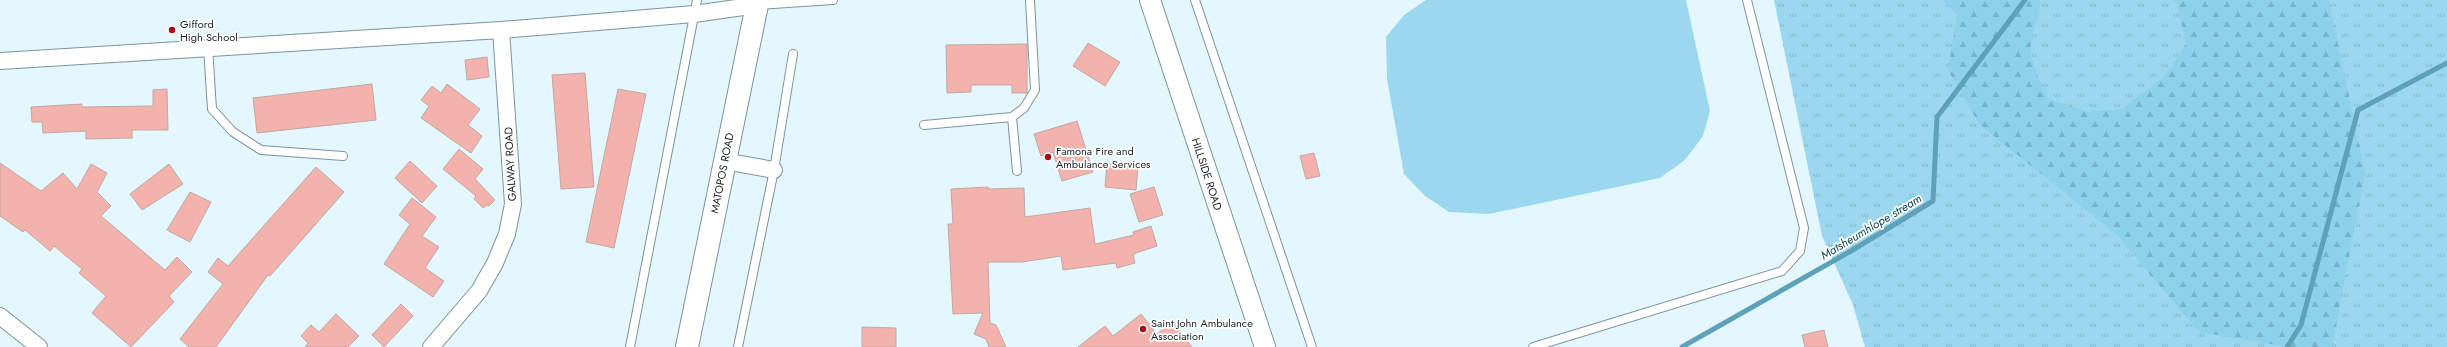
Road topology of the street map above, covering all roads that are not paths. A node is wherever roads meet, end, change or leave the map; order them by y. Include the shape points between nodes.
1 (833, 0) edge
2 (1030, 0) edge
3 (1150, 0) edge
4 (1195, 0) edge
5 (1747, 0) edge
6 (757, 3) edge
7 (695, 7) edge
8 (501, 30) junction
9 (208, 47) junction
10 (792, 54) dead end
11 (0, 61) edge
12 (1012, 117) junction
13 (924, 125) dead end
14 (343, 156) dead end
15 (724, 161) junction
16 (774, 170) junction
17 (1017, 171) dead end
18 (0, 316) edge
19 (0, 320) edge
20 (34, 347) edge
21 (39, 347) edge
22 (431, 347) edge
23 (630, 347) edge
24 (687, 347) edge
25 (738, 347) edge
26 (1265, 347) edge
27 (1312, 347) edge
28 (1533, 347) edge

1 - 6 lane
2 - 12 lane via 1035,90 1024,108
3 - 26 street, HILLSIDE ROAD
4 - 27 lane
5 - 28 lane via 1804,228 1800,251 1782,271
6 - 7 street
6 - 15 main road, MATOPOS ROAD
7 - 8 street
7 - 23 lane
8 - 9 street
8 - 22 street, GALWAY ROAD via 513,204 507,234 495,263 478,291
9 - 11 street
9 - 14 lane via 212,109 233,132 261,150
10 - 16 lane
12 - 13 lane
12 - 17 lane
15 - 16 street
15 - 24 main road, MATOPOS ROAD
16 - 25 lane
18 - 21 street
19 - 20 street

